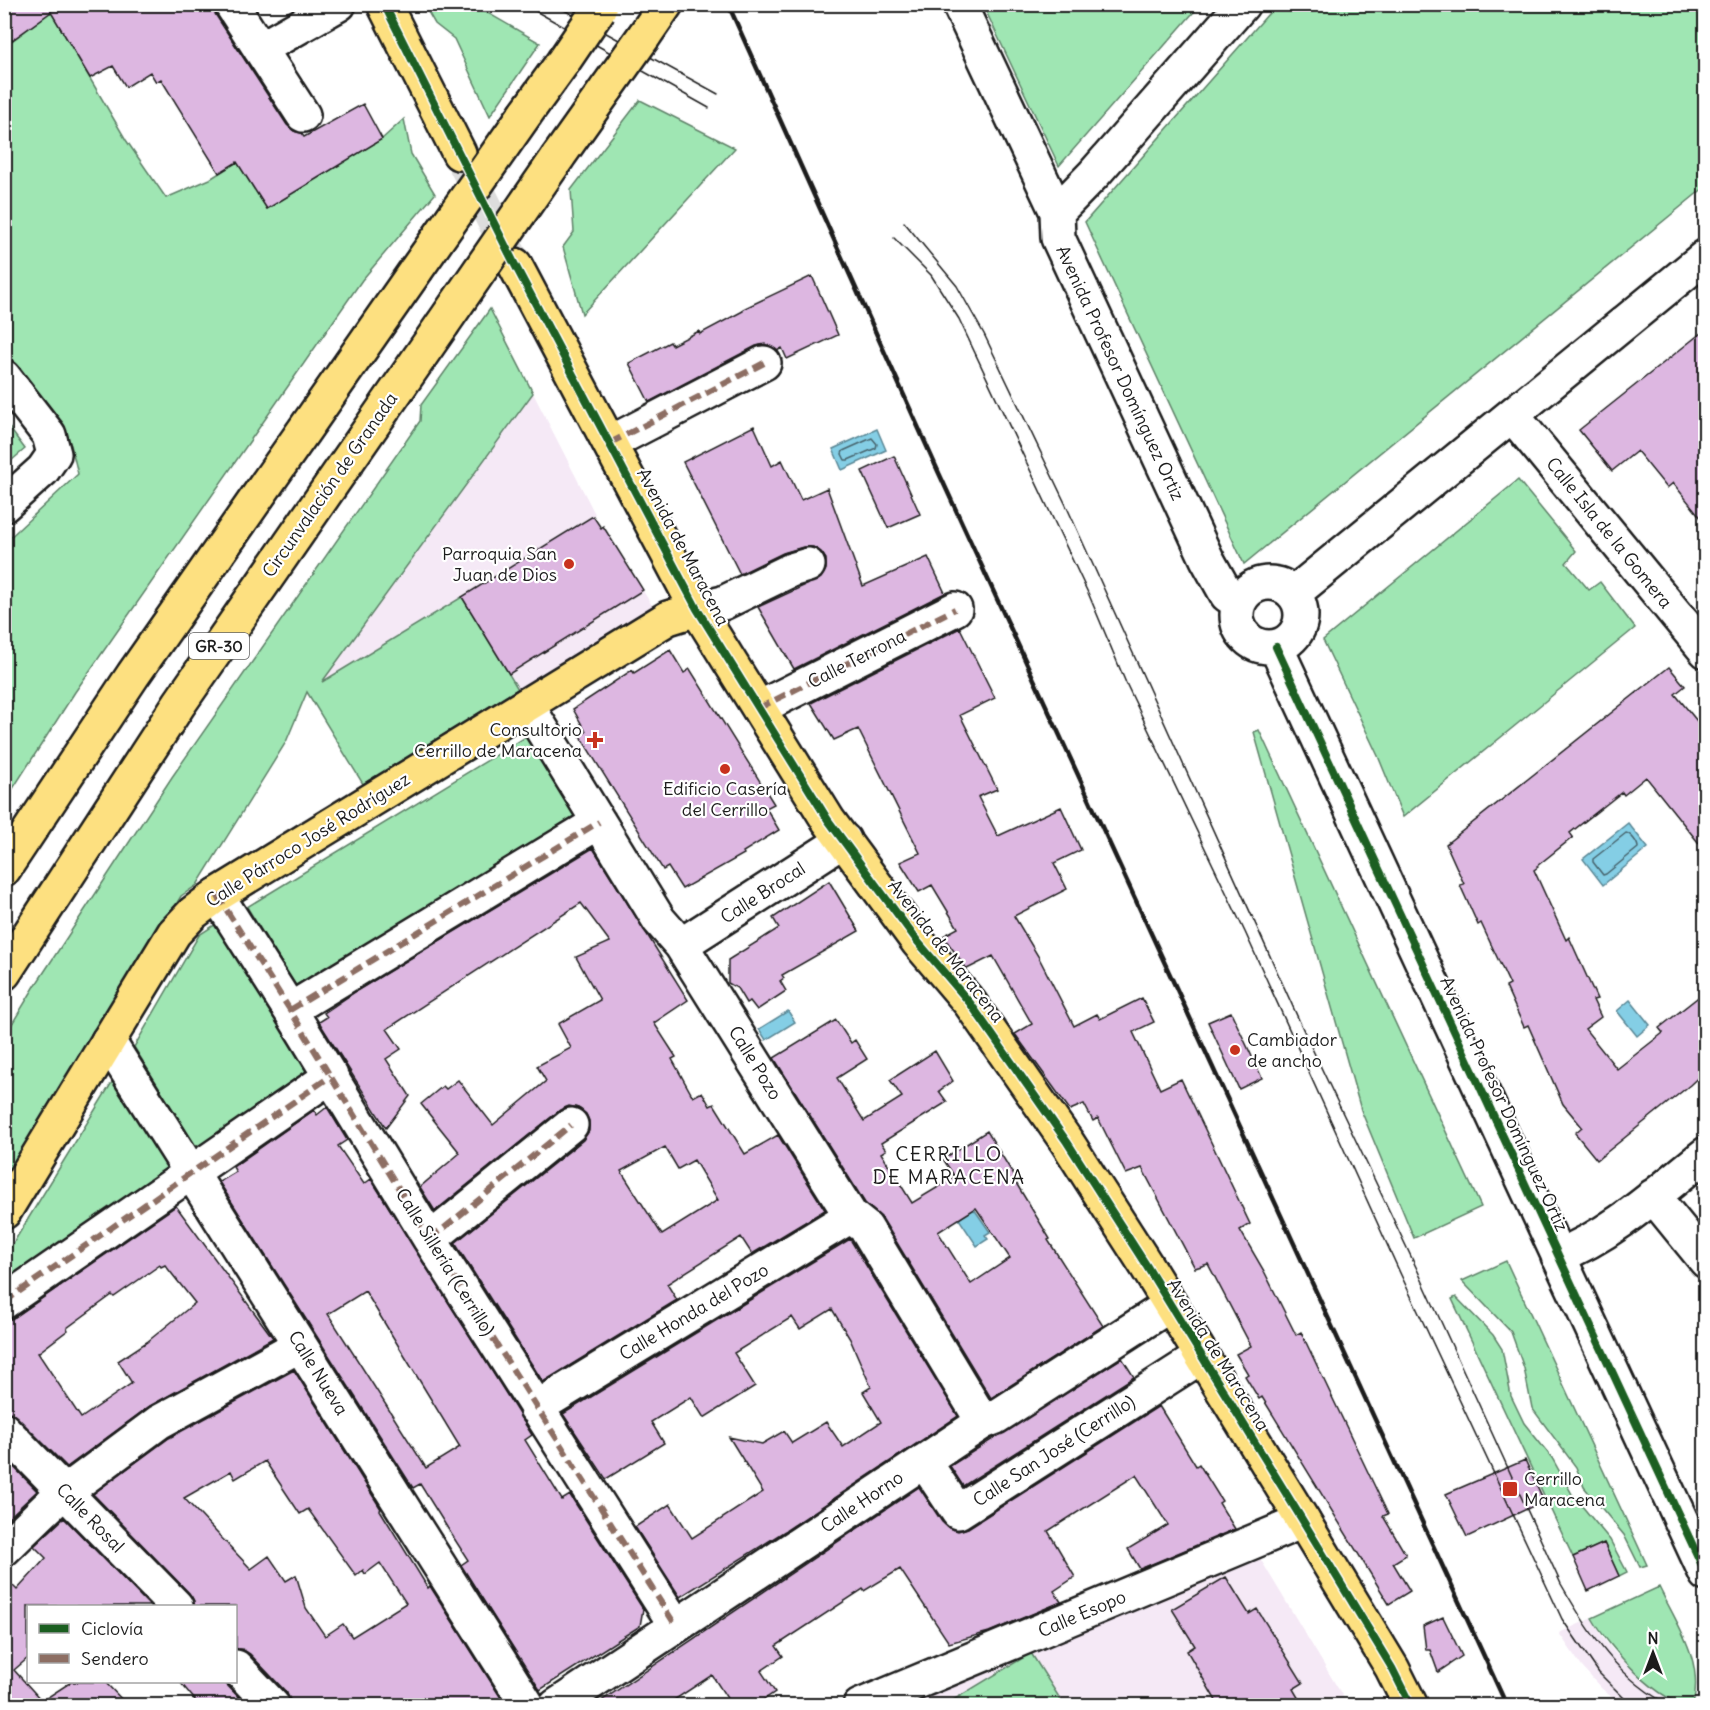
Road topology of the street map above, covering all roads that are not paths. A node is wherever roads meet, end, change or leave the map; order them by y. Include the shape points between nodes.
1 (231, 4) edge
2 (339, 4) edge
3 (384, 4) edge
4 (666, 4) edge
5 (958, 4) edge
6 (1243, 4) edge
7 (601, 7) edge
8 (260, 49) junction
9 (303, 115) dead end
10 (459, 153) tunnel mouth
11 (1058, 213) junction
12 (1706, 256) edge
13 (515, 265) tunnel mouth
14 (765, 363) dead end
15 (4, 376) edge
16 (1512, 415) junction
17 (610, 443) junction
18 (4, 505) edge
19 (808, 565) dead end
20 (1293, 594) junction
21 (1239, 603) junction
22 (697, 609) junction
23 (955, 609) dead end
24 (1276, 647) junction
25 (1706, 651) edge
26 (527, 705) junction
27 (759, 708) junction
28 (599, 822) junction
29 (844, 840) junction
30 (4, 869) edge
31 (217, 895) junction
32 (681, 945) junction
33 (4, 973) edge
34 (290, 1010) junction
35 (108, 1041) junction
36 (331, 1076) junction
37 (571, 1125) dead end
38 (1706, 1154) edge
39 (192, 1173) junction
40 (1653, 1196) junction
41 (4, 1212) edge
42 (851, 1216) junction
43 (429, 1238) junction
44 (1558, 1256) junction
45 (1706, 1261) edge
46 (4, 1302) edge
47 (1170, 1305) junction
48 (300, 1345) junction
49 (1202, 1356) junction
50 (536, 1408) junction
51 (983, 1422) junction
52 (4, 1430) edge
53 (924, 1461) junction
54 (65, 1492) junction
55 (1303, 1521) junction
56 (4, 1549) edge
57 (1706, 1575) edge
58 (176, 1605) edge
59 (676, 1626) junction
60 (237, 1668) edge
61 (273, 1706) edge
62 (528, 1706) edge
63 (556, 1706) edge
64 (860, 1706) edge
65 (1411, 1706) edge

1 - 8 street
2 - 8 street
3 - 10 main road
4 - 33 main road, Circunvalación de Granada / GR-30, bridge via 178,704
5 - 11 street, Avenida Profesor Domínguez Ortiz
6 - 11 street
7 - 30 main road, GR-30, bridge via 133,675
8 - 9 street
11 - 21 street, Avenida Profesor Domínguez Ortiz via 1058,238 1197,538 1227,595
12 - 16 street
13 - 17 main road, Avenida de Maracena
14 - 17 street
15 - 18 street via 50,435 54,454 43,470
16 - 20 street
16 - 25 street, Calle Isla de la Gomera
17 - 22 main road, Avenida de Maracena
19 - 22 street, Avenida de Maracena via 723,603
20 - 21 street via 1274,583 1263,584 1253,587
20 - 24 street via 1301,620 1292,637
21 - 24 street via 1241,632 1256,644
22 - 26 main road, Calle Párroco José Rodríguez via 668,618
22 - 27 main road, Avenida de Maracena
23 - 27 street, Calle Terrona
24 - 44 street, Avenida Profesor Domínguez Ortiz
26 - 28 street, Calle Pozo
26 - 31 main road, Calle Párroco José Rodríguez
27 - 29 main road, Avenida de Maracena
28 - 32 street, Calle Pozo via 659,920
28 - 34 street
29 - 32 street, Calle Brocal
29 - 47 main road, Avenida de Maracena via 918,942 976,1013 1067,1142
31 - 34 street, Calle Sillería (Cerrillo)
31 - 35 main road, Calle Párroco José Rodríguez via 174,933
32 - 42 street, Calle Pozo
34 - 36 street, Calle Sillería (Cerrillo)
35 - 39 street, Calle Nueva
35 - 41 main road, Calle Párroco José Rodríguez
36 - 39 street
36 - 43 street, Calle Sillería (Cerrillo)
37 - 43 street
38 - 40 street
39 - 46 street
39 - 48 street, Calle Nueva
40 - 44 street via 1609,1230
40 - 45 street
42 - 50 street, Calle Honda del Pozo
42 - 51 street, Calle Pozo via 866,1228
43 - 50 street, Calle Sillería (Cerrillo)
44 - 57 street, Avenida Profesor Domínguez Ortiz
47 - 49 main road, Avenida de Maracena
47 - 51 street, Calle Horno
48 - 54 street via 159,1422
48 - 62 street, Calle Nueva
49 - 53 street, Calle San José (Cerrillo) via 958,1512
49 - 55 main road, Avenida de Maracena
50 - 59 street, Calle Sillería (Cerrillo)
51 - 53 street, Calle Horno
52 - 54 street, Calle Rosal
53 - 59 street, Calle Horno
54 - 56 street
54 - 58 street, Calle Rosal
55 - 64 street, Calle Esopo
55 - 65 main road, Avenida de Maracena
59 - 63 street, Calle Horno
60 - 61 street

